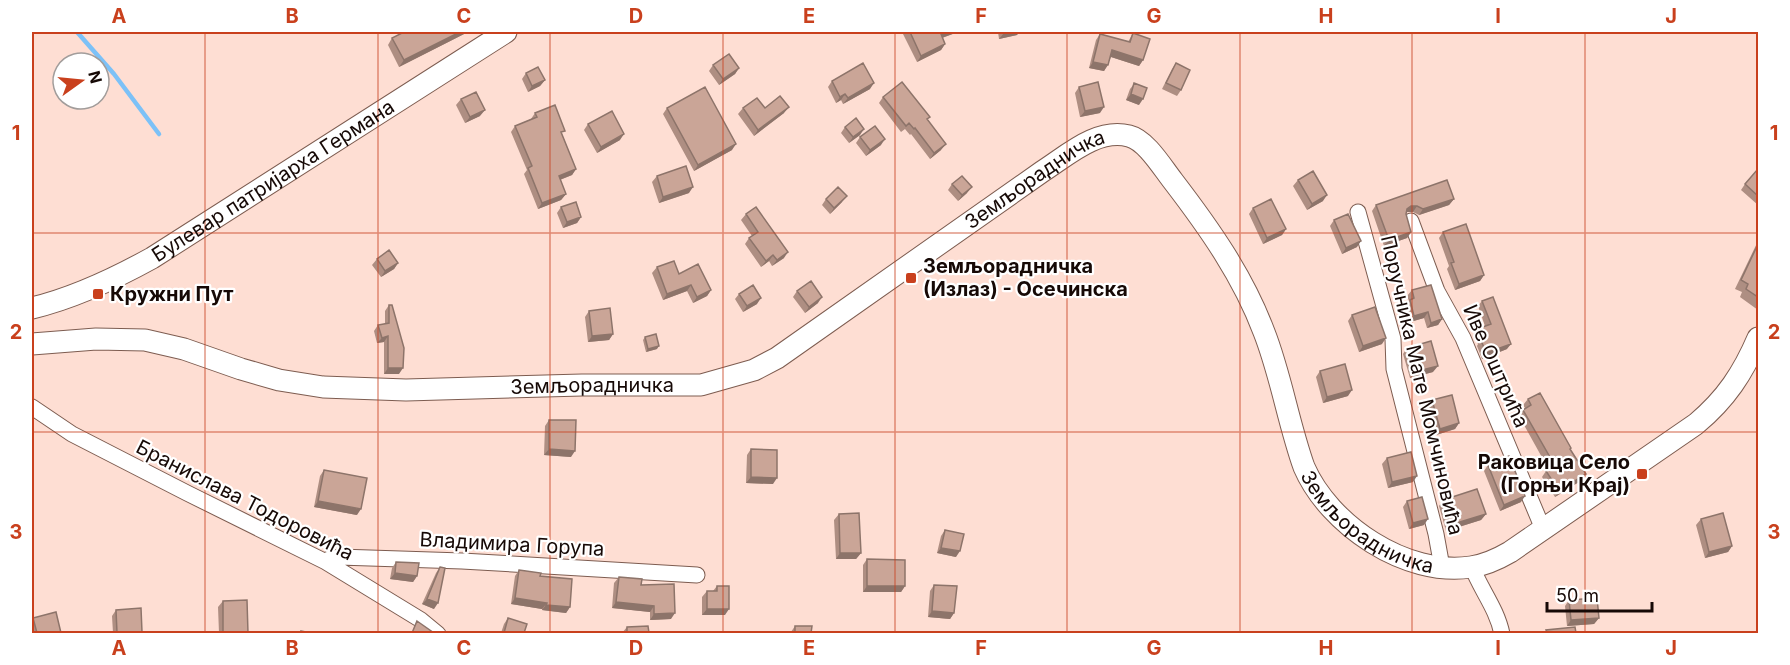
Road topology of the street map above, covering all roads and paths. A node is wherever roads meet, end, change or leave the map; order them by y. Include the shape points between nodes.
1 (506, 32) edge
2 (1359, 212) dead end
3 (1411, 222) edge
4 (32, 308) edge
5 (1758, 338) edge
6 (32, 344) edge
7 (32, 407) edge
8 (1543, 529) junction
9 (326, 562) junction
10 (1442, 567) junction
11 (1472, 567) junction
12 (697, 575) dead end
13 (438, 633) edge
14 (1502, 633) edge

1 - 4 street, Булевар патријарха Германа via 152,258 82,292
2 - 10 street, Поручника Мате Момчиновића via 1393,339 1394,369
3 - 8 street, Иве Оштрића via 1437,291 1463,338
5 - 8 street, Земљорадничка via 1740,376 1706,416
6 - 10 street, Земљорадничка via 145,340 184,348 266,377 323,387 406,390 701,385 754,370 777,358 1082,145 1102,137 1129,136 1143,145 1183,194 1244,286 1270,348 1304,466 1318,492 1344,522 1373,543 1408,559
7 - 9 street, Бранислава Тодоровића via 89,443
8 - 11 street, Земљорадничка via 1501,557
9 - 12 street, Владимира Горупа via 339,557
9 - 13 street, Бранислава Тодоровића
10 - 11 street, Земљорадничка
11 - 14 street

